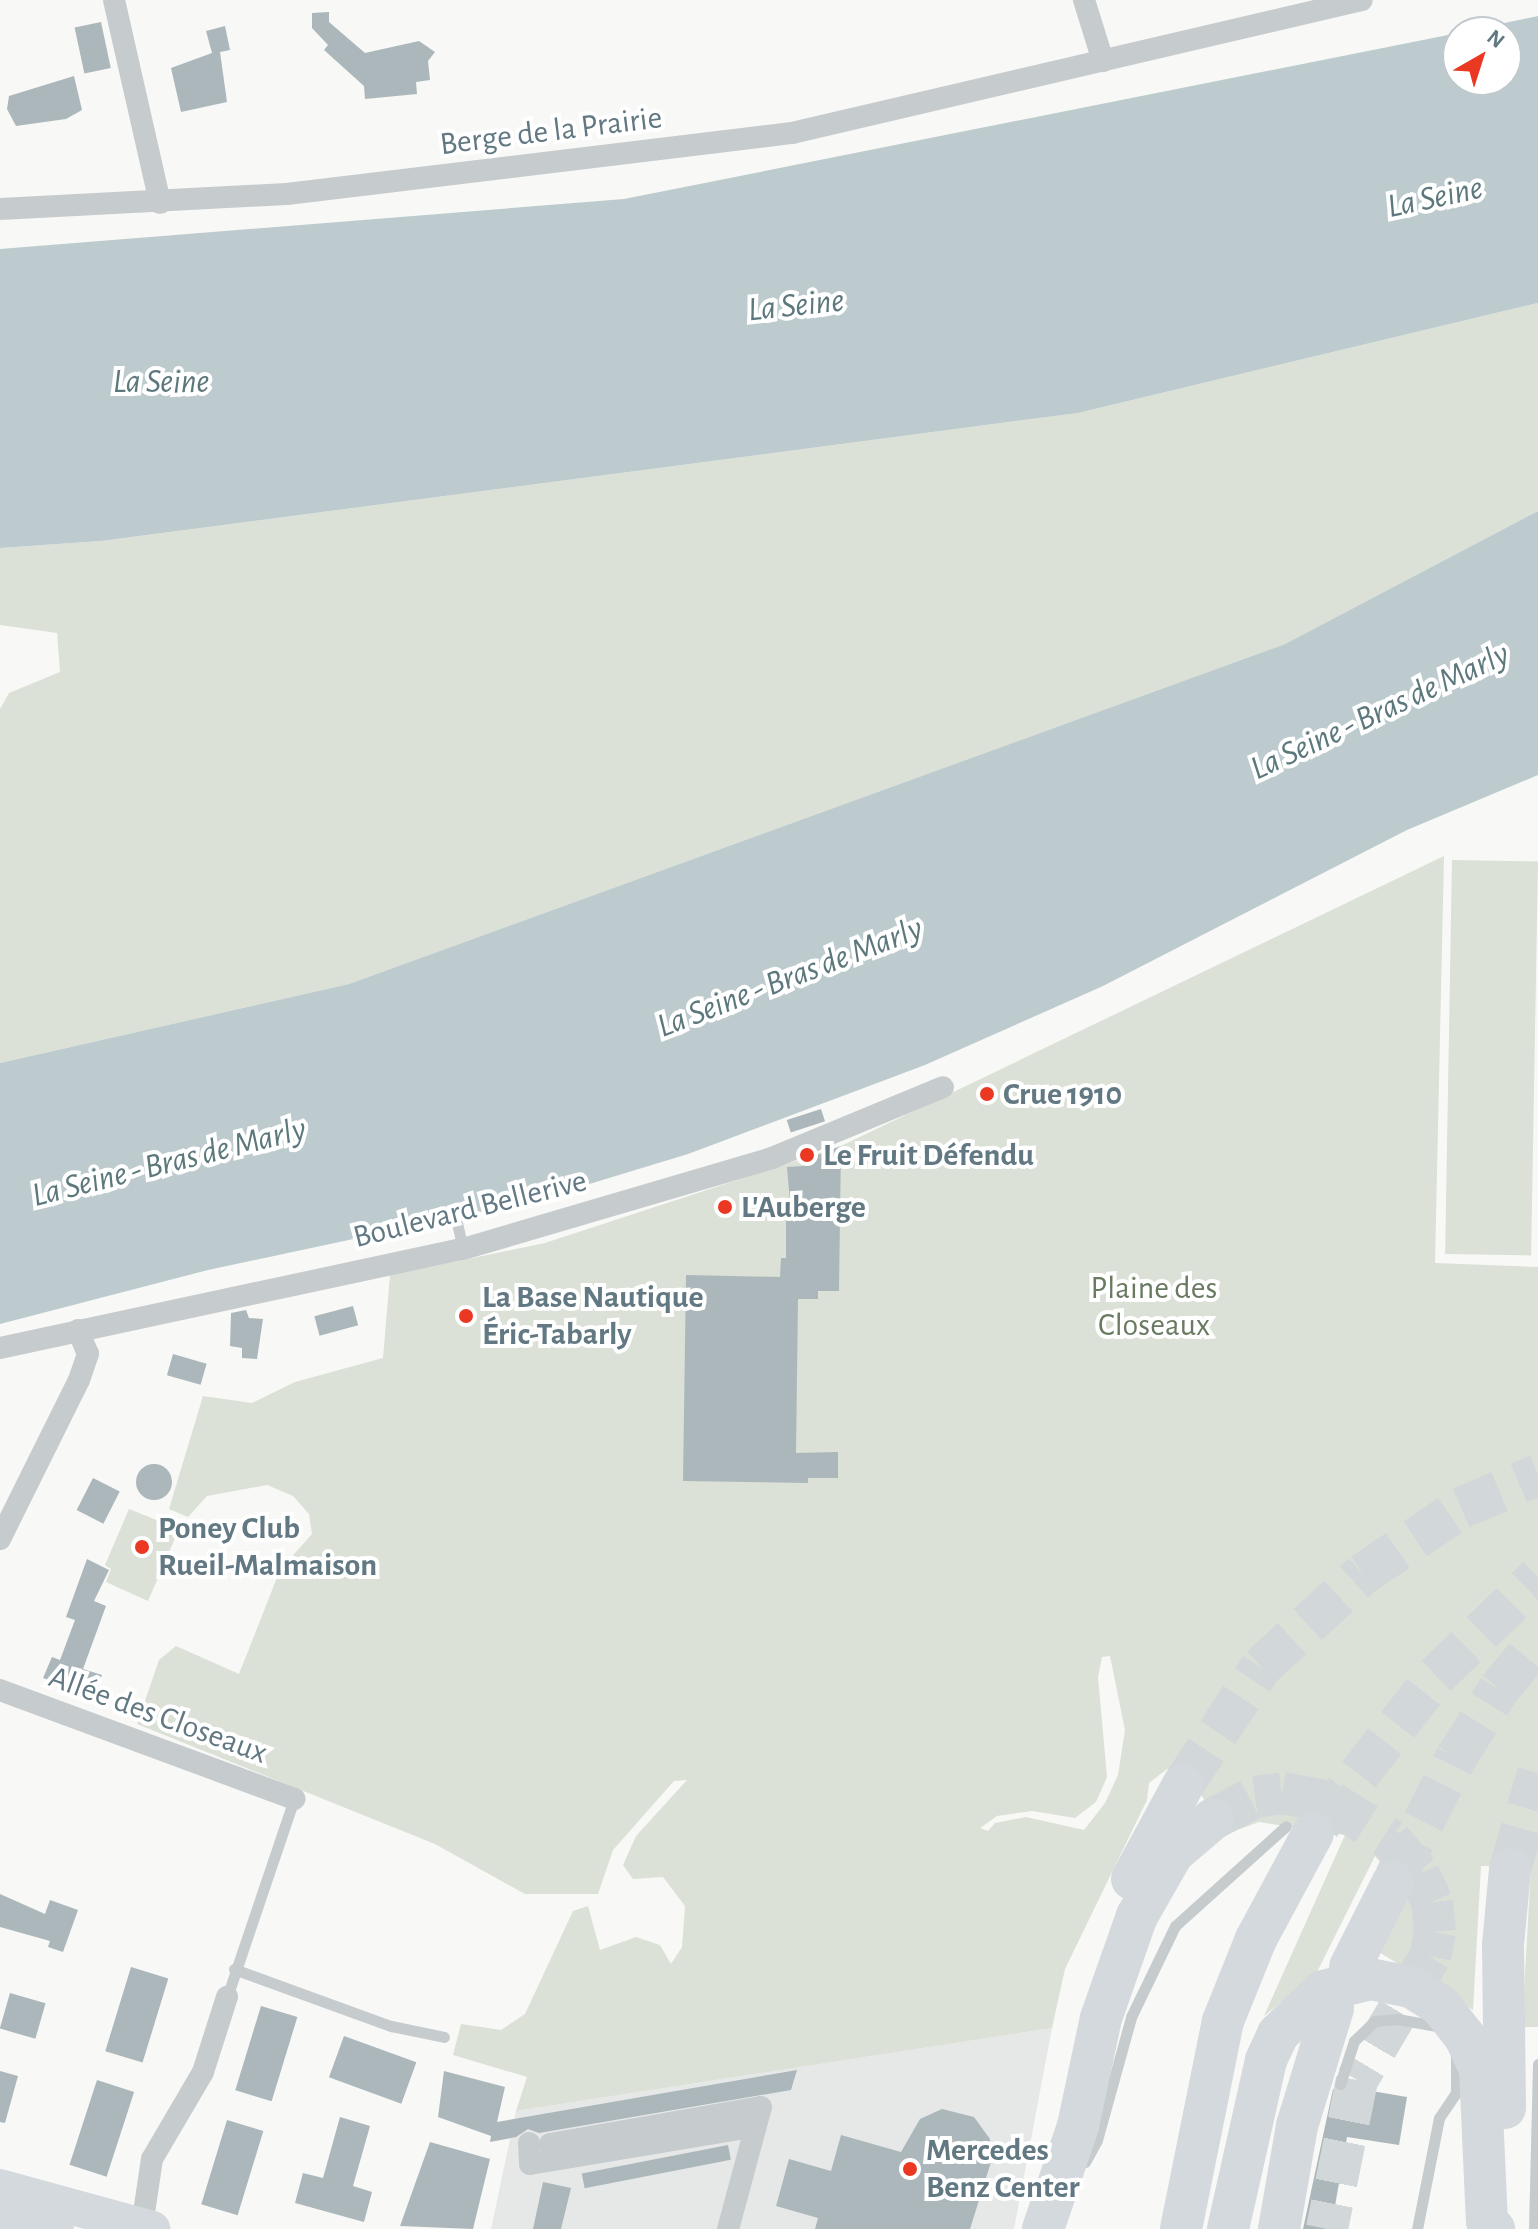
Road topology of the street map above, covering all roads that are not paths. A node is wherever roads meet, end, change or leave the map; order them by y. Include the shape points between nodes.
1 (114, 0) edge
2 (1084, 0) edge
3 (1362, 0) edge
4 (1103, 61) junction
5 (160, 203) junction
6 (0, 209) edge
7 (943, 1087) dead end
8 (457, 1223) dead end
9 (463, 1249) junction
10 (78, 1330) junction
11 (0, 1348) edge
12 (0, 1539) edge
13 (0, 1690) edge
14 (1183, 1785) tunnel mouth
15 (294, 1799) joint
16 (1213, 1819) tunnel mouth
17 (1300, 1830) joint
18 (1510, 1869) tunnel mouth
19 (1393, 1882) tunnel mouth
20 (1350, 1967) dead end
21 (234, 1969) junction
22 (227, 1997) joint
23 (1333, 2008) dead end
24 (1503, 2010) junction
25 (1440, 2023) junction
26 (444, 2037) dead end
27 (1466, 2059) junction
28 (1538, 2064) edge
29 (1340, 2084) dead end
30 (540, 2143) dead end
31 (0, 2187) edge
32 (0, 2213) edge
33 (1047, 2224) edge
34 (147, 2228) edge
35 (56, 2229) edge
36 (728, 2229) edge
37 (1181, 2229) edge
38 (1228, 2229) edge
39 (1243, 2229) edge
40 (1279, 2229) edge
41 (1417, 2229) edge
42 (1494, 2229) edge
43 (1504, 2229) edge
44 (1534, 2229) edge

1 - 5 street
2 - 4 street
3 - 4 street, Berge de la Prairie
4 - 5 street, Berge de la Prairie via 792,133 302,192
5 - 6 street, Berge de la Prairie
7 - 9 street, Boulevard Bellerive via 772,1158
8 - 9 lane
9 - 10 street, Boulevard Bellerive
10 - 11 street, Boulevard Bellerive
10 - 12 street via 88,1354 79,1380
13 - 15 street, Allée des Closeaux via 142,1752
14 - 33 highway via 1130,1883 1095,1982 1065,2094
15 - 21 lane
16 - 33 highway via 1173,1853 1137,1916 1101,2018 1078,2126
17 - 33 lane via 1193,1906 1158,1954 1131,2017 1097,2140
17 - 37 highway via 1223,2021
18 - 24 highway
19 - 20 highway
21 - 22 lane
21 - 26 lane via 391,2026
22 - 34 street via 203,2072 152,2159
23 - 40 highway via 1297,2126
24 - 27 highway
24 - 43 highway
25 - 27 highway via 1465,2037
25 - 29 lane via 1375,2021 1354,2041
25 - 38 highway via 1411,1987 1370,1979 1323,1991 1297,2010 1266,2060
25 - 39 lane via 1419,2004 1384,1992 1350,1995 1304,2021 1276,2066
27 - 41 lane via 1456,2093 1439,2118
27 - 42 highway via 1487,2221
28 - 44 lane
30 - 36 street via 761,2107
31 - 34 main road
32 - 35 main road

